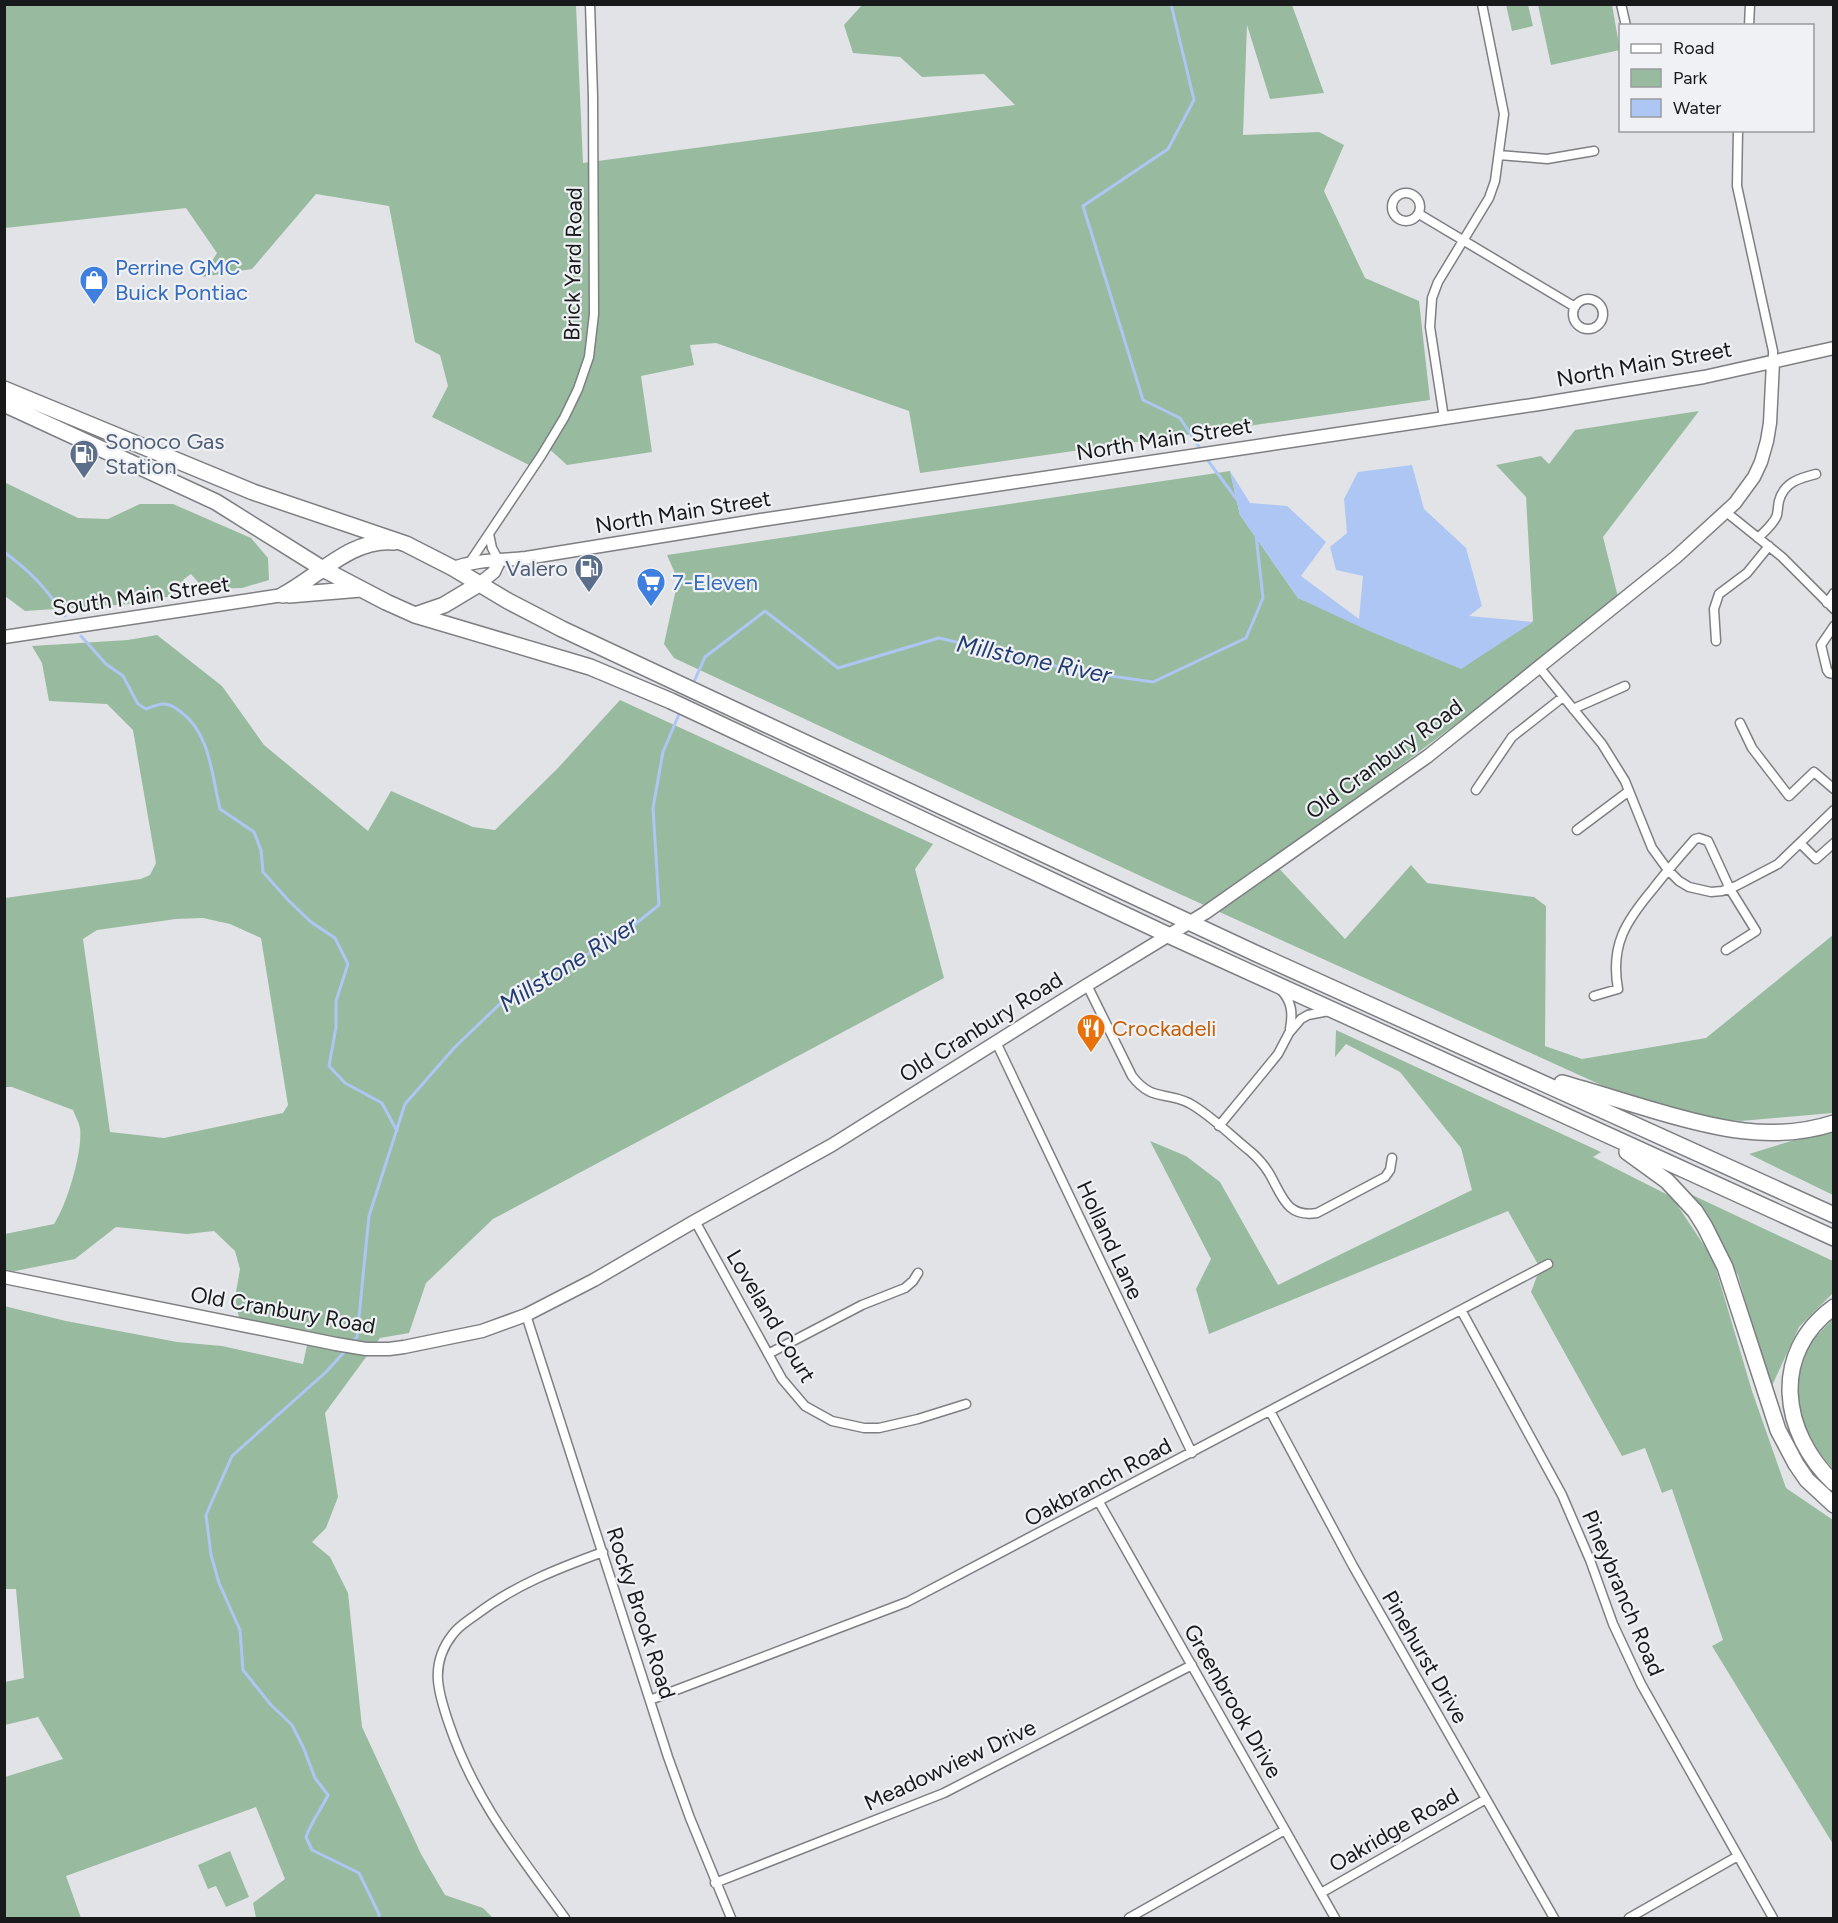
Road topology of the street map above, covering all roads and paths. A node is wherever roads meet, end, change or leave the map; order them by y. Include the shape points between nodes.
1 (590, 4) edge
2 (1482, 4) edge
3 (1622, 4) edge
4 (1750, 4) edge
5 (1626, 24) edge
6 (1749, 24) edge
7 (1738, 132) edge
8 (1594, 151) dead end
9 (1499, 154) junction
10 (1419, 214) dead end
11 (1463, 240) junction
12 (1575, 307) dead end
13 (1833, 348) edge
14 (1773, 362) junction
15 (4, 389) edge
16 (4, 404) edge
17 (1444, 418) junction
18 (1816, 474) dead end
19 (1726, 512) junction
20 (489, 534) junction
21 (1758, 538) junction
22 (406, 544) junction
23 (362, 546) junction
24 (1769, 546) junction
25 (292, 549) junction
26 (499, 561) junction
27 (470, 562) junction
28 (453, 567) junction
29 (323, 569) junction
30 (479, 584) junction
31 (298, 587) junction
32 (356, 587) junction
33 (1833, 593) edge
34 (283, 595) junction
35 (458, 598) junction
36 (1830, 606) edge
37 (415, 615) junction
38 (1833, 626) edge
39 (4, 637) edge
40 (1716, 641) dead end
41 (1539, 667) junction
42 (1833, 674) edge
43 (1625, 686) dead end
44 (1563, 697) junction
45 (1573, 709) junction
46 (1740, 723) dead end
47 (1833, 789) edge
48 (1476, 790) dead end
49 (1629, 791) junction
50 (1833, 810) edge
51 (1577, 830) dead end
52 (1800, 843) junction
53 (1833, 843) edge
54 (1668, 870) junction
55 (1730, 889) junction
56 (1190, 923) junction
57 (1168, 935) junction
58 (1726, 950) dead end
59 (1275, 984) junction
60 (1088, 985) junction
61 (1593, 996) dead end
62 (1333, 1011) junction
63 (1289, 1033) junction
64 (996, 1042) junction
65 (1502, 1064) junction
66 (1833, 1123) edge
67 (1219, 1126) junction
68 (1589, 1127) junction
69 (1392, 1158) dead end
70 (1833, 1215) edge
71 (695, 1221) junction
72 (1833, 1238) edge
73 (1548, 1264) dead end
74 (918, 1273) dead end
75 (4, 1277) edge
76 (1833, 1306) edge
77 (1461, 1310) junction
78 (526, 1315) junction
79 (768, 1354) junction
80 (966, 1404) dead end
81 (1270, 1411) junction
82 (1192, 1453) junction
83 (1833, 1483) edge
84 (1099, 1502) junction
85 (1833, 1506) edge
86 (603, 1552) junction
87 (1192, 1665) junction
88 (650, 1700) junction
89 (1486, 1799) junction
90 (1285, 1830) junction
91 (1738, 1856) junction
92 (715, 1883) junction
93 (1321, 1893) junction
94 (565, 1918) edge
95 (731, 1918) edge
96 (1129, 1918) edge
97 (1335, 1918) edge
98 (1554, 1918) edge
99 (1629, 1918) edge
100 (1773, 1918) edge

1 - 20 street, Brick Yard Road via 594,314 589,357 564,418
2 - 9 street via 1503,103
3 - 5 street
4 - 6 street
7 - 14 street via 1737,186
8 - 9 street via 1547,159
9 - 11 street via 1489,198
10 - 11 street
11 - 12 street
11 - 17 street via 1438,282 1430,312
13 - 14 street, North Main Street
14 - 17 street, North Main Street via 1680,381
14 - 19 street, Old Cranbury Road via 1770,423 1761,462 1747,488
15 - 22 highway via 253,492
16 - 25 highway via 216,502
17 - 26 street, North Main Street
18 - 21 street via 1788,485 1780,498 1777,515
19 - 21 street
19 - 41 street, Old Cranbury Road
20 - 26 street
20 - 27 street, Brick Yard Road
21 - 24 street
22 - 23 highway
22 - 28 highway
23 - 29 highway
23 - 32 highway via 349,560
24 - 36 street
24 - 40 street via 1747,573 1719,594 1714,609
25 - 29 highway
25 - 31 highway via 302,572
26 - 27 street, North Main Street
26 - 30 street via 494,572
27 - 28 street, North Main Street
28 - 30 highway
28 - 35 highway via 460,580
29 - 31 highway
29 - 32 highway
30 - 35 highway
30 - 56 highway via 562,629
31 - 34 highway
32 - 34 highway
32 - 37 highway
33 - 36 street
34 - 39 street, South Main Street
35 - 37 highway
37 - 57 highway via 590,667 671,701
38 - 42 street via 1821,645 1827,670
41 - 44 street
41 - 56 street, Old Cranbury Road via 1428,756
43 - 45 street
44 - 45 street
44 - 48 street via 1512,737
45 - 49 street via 1608,753
46 - 47 street via 1752,748 1789,796 1814,772
49 - 51 street
49 - 54 street via 1652,848
50 - 52 street
52 - 53 street via 1816,859
52 - 55 street via 1778,864
54 - 55 street via 1700,891
54 - 55 street via 1695,839 1704,838
54 - 61 street via 1624,927 1616,955 1618,988
55 - 58 street via 1756,931
56 - 57 street, Old Cranbury Road
56 - 65 highway
57 - 59 highway
57 - 60 street, Old Cranbury Road
59 - 62 highway
59 - 63 street via 1291,1008
60 - 64 street, Old Cranbury Road
60 - 67 street via 1139,1085 1156,1096 1186,1102
62 - 63 street via 1301,1019
62 - 68 highway
63 - 67 street via 1278,1054
64 - 71 street, Old Cranbury Road via 832,1145
64 - 82 street, Holland Lane
65 - 66 highway via 1716,1128 1779,1133
65 - 70 highway
67 - 69 street via 1260,1161 1287,1205 1301,1214 1317,1213 1385,1177
68 - 72 highway
68 - 85 highway via 1667,1182 1705,1227 1725,1267 1773,1419 1786,1448 1808,1480
71 - 78 street, Old Cranbury Road
71 - 79 street, Loveland Court
73 - 77 street, Oakbranch Road
74 - 79 street via 905,1288 862,1305
75 - 78 street, Old Cranbury Road via 366,1349 389,1349 457,1337
76 - 83 highway via 1803,1338 1792,1365 1790,1395 1802,1441
77 - 81 street, Oakbranch Road
77 - 91 street, Pineybranch Road via 1562,1495 1641,1684
78 - 86 street, Rocky Brook Road
79 - 80 street, Loveland Court via 805,1406 832,1421 879,1428
81 - 82 street, Oakbranch Road
81 - 89 street, Pinehurst Drive
82 - 84 street, Oakbranch Road
84 - 87 street, Greenbrook Drive
84 - 88 street, Oakbranch Road via 907,1602
86 - 88 street, Rocky Brook Road
86 - 94 street via 536,1578 484,1608 453,1634 438,1671 439,1695 469,1774 497,1825
87 - 90 street, Greenbrook Drive
87 - 92 street, Meadowview Drive via 944,1793
88 - 92 street, Rocky Brook Road
89 - 93 street, Oakridge Road
89 - 98 street, Pinehurst Drive
90 - 93 street, Greenbrook Drive
90 - 96 street
91 - 99 street
91 - 100 street, Pineybranch Road
92 - 95 street, Rocky Brook Road
93 - 97 street, Greenbrook Drive

